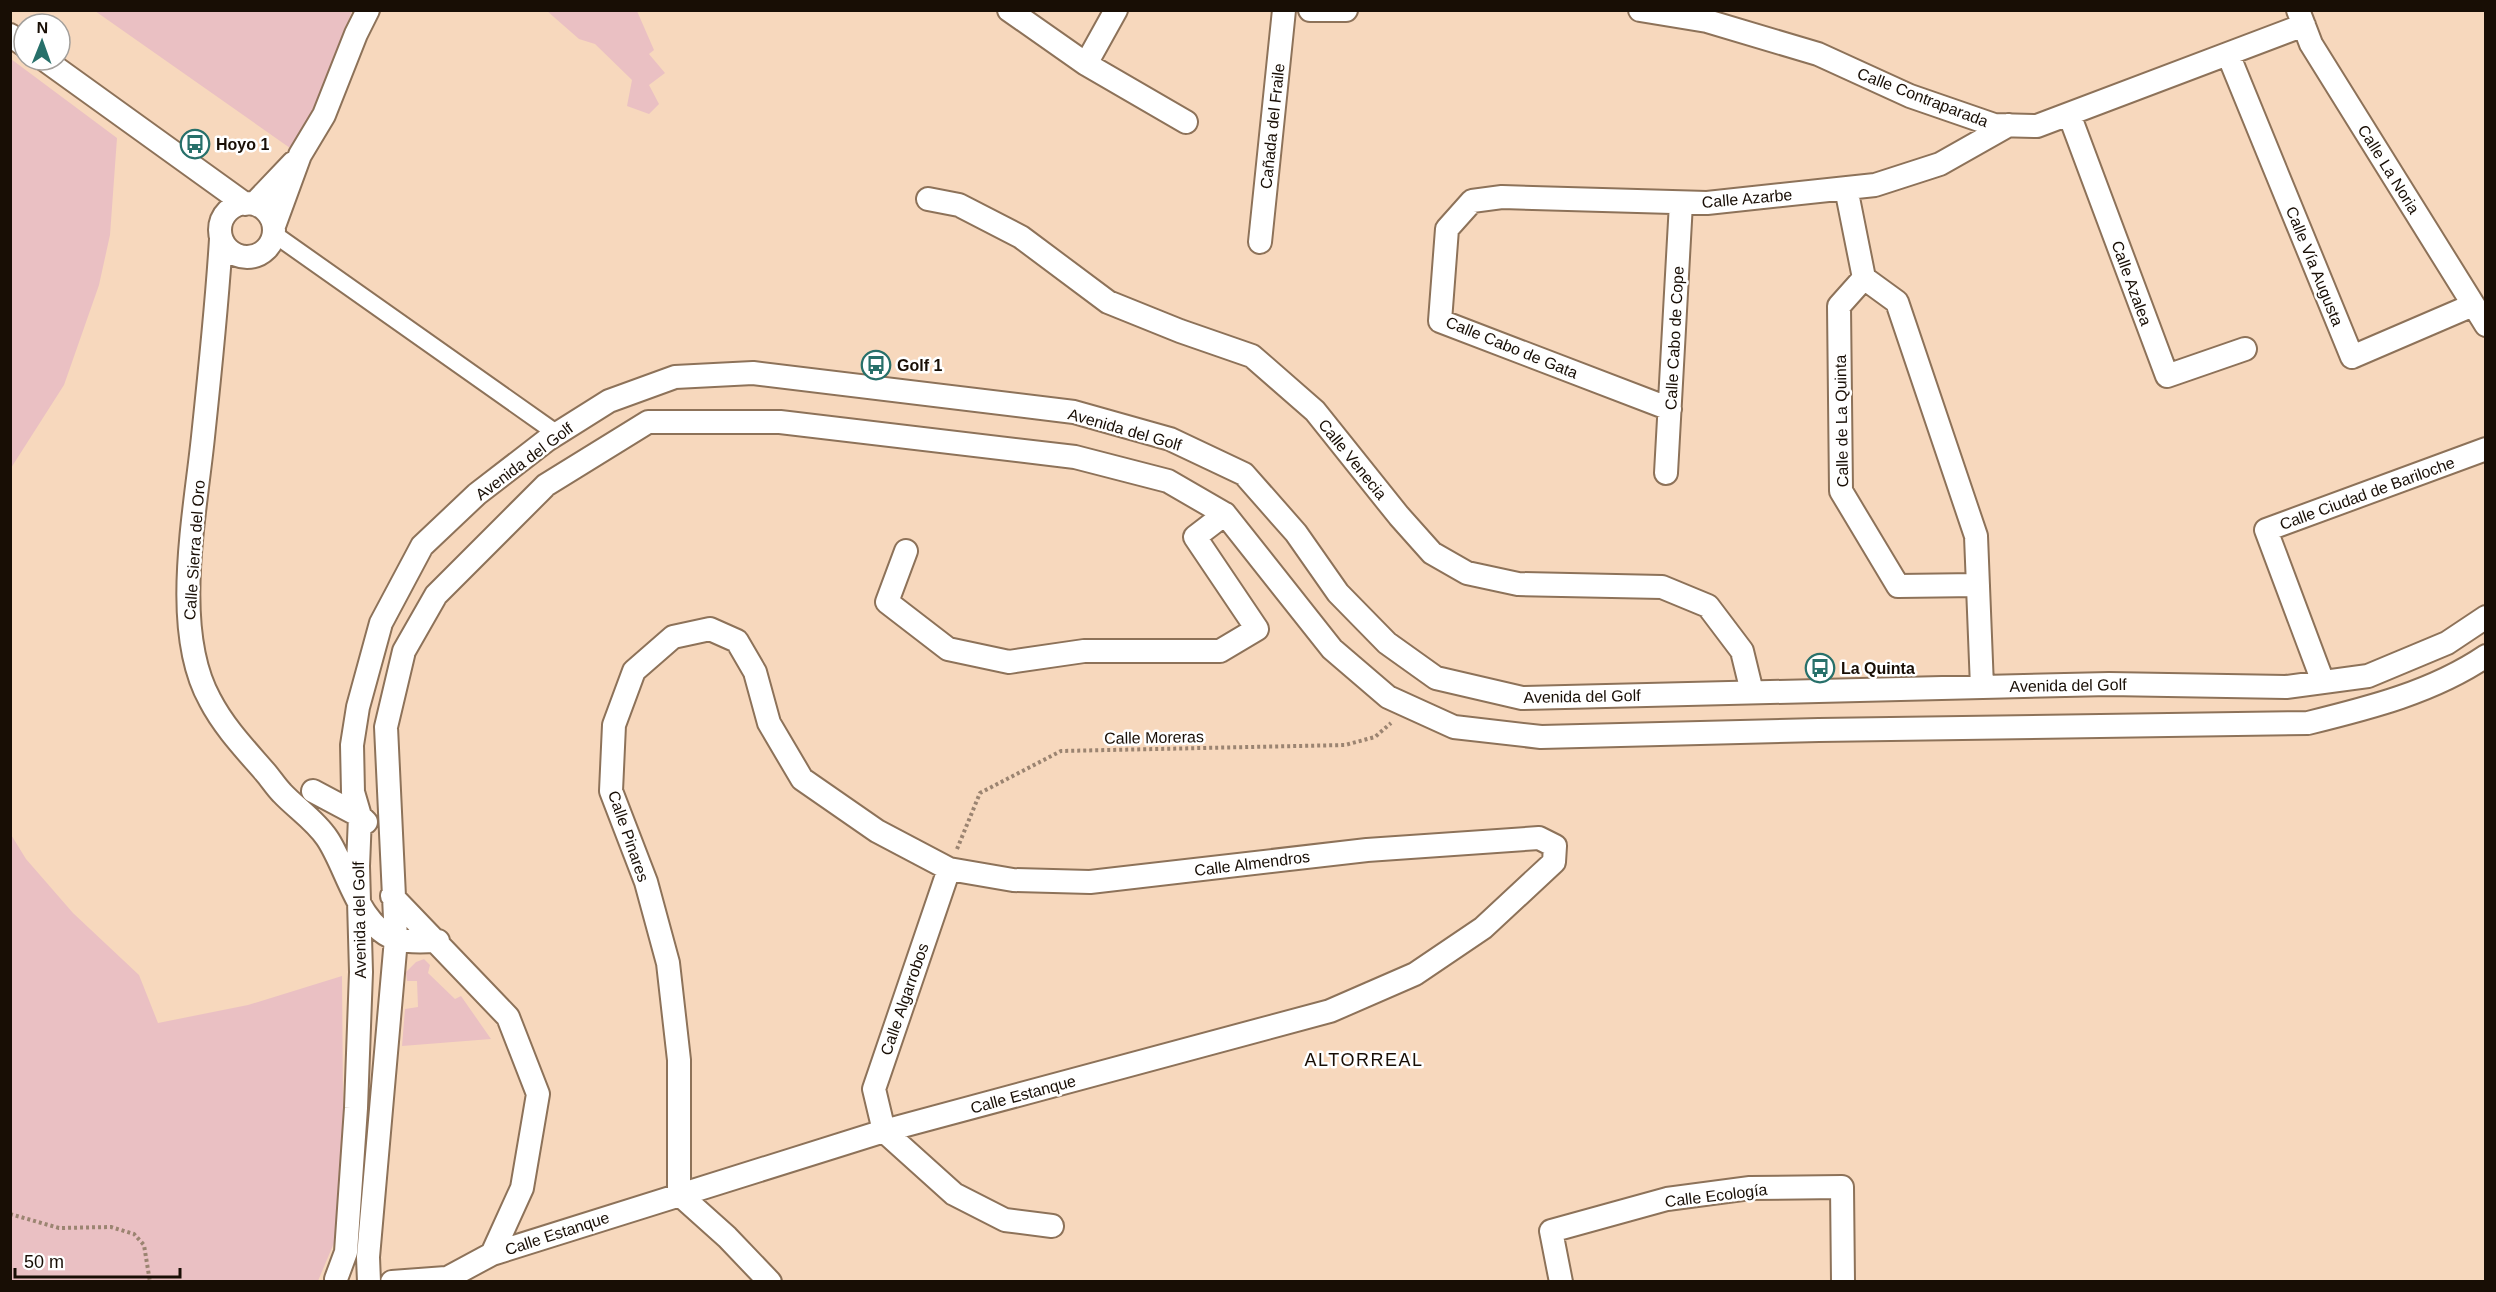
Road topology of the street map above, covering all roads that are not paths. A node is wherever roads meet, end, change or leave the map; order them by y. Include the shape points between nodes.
1 (368, 10) edge
2 (1009, 10) edge
3 (1116, 10) edge
4 (1284, 10) edge
5 (1310, 10) edge
6 (1346, 10) edge
7 (1640, 10) edge
8 (2301, 18) edge
9 (2228, 54) junction
10 (1086, 64) junction
11 (61, 72) edge
12 (2069, 114) junction
13 (1186, 122) dead end
14 (2009, 125) junction
15 (300, 155) junction
16 (196, 170) junction
17 (1846, 188) junction
18 (928, 199) dead end
19 (1472, 201) joint
20 (1681, 203) junction
21 (250, 204) junction
22 (222, 230) junction
23 (274, 230) junction
24 (1260, 242) dead end
25 (249, 257) junction
26 (1864, 278) junction
27 (218, 299) junction
28 (2473, 305) junction
29 (2486, 325) edge
30 (2245, 349) dead end
31 (1670, 409) junction
32 (556, 433) junction
33 (2486, 449) edge
34 (1666, 473) dead end
35 (1225, 514) junction
36 (906, 551) dead end
37 (1978, 585) junction
38 (2486, 617) edge
39 (2486, 656) edge
40 (2323, 682) junction
41 (1982, 687) junction
42 (1752, 692) junction
43 (386, 727) junction
44 (352, 745) junction
45 (306, 799) junction
46 (360, 816) junction
47 (1555, 846) joint
48 (949, 869) junction
49 (396, 902) junction
50 (360, 906) junction
51 (396, 939) junction
52 (438, 941) junction
53 (884, 1131) junction
54 (679, 1194) junction
55 (1052, 1226) dead end
56 (492, 1254) junction
57 (334, 1280) edge
58 (443, 1280) edge
59 (369, 1281) edge
60 (392, 1281) edge
61 (770, 1281) edge
62 (1561, 1281) edge
63 (1843, 1281) edge

1 - 15 street via 324,115
2 - 10 street
3 - 10 street
4 - 24 street, Cañada del Fraile
5 - 6 street
7 - 14 street, Calle Contraparada via 1707,21 1818,54 1910,96 1994,125
8 - 9 street, Calle Contraparada
8 - 28 street, Calle La Noria via 2311,44
9 - 12 street, Calle Contraparada
9 - 28 street, Calle Vía Augusta via 2352,357
10 - 13 street
11 - 16 street
12 - 14 street, Calle Contraparada via 2037,126
12 - 30 street, Calle Azalea via 2167,376
14 - 17 street, Calle Azarbe via 1940,164 1875,185
15 - 21 street
15 - 23 street
16 - 21 street
16 - 22 street
17 - 20 street, Calle Azarbe
17 - 26 street
18 - 42 street, Calle Venecia via 959,205 1021,237 1108,302 1252,356 1315,411 1432,553 1467,573 1518,584 1662,587 1708,606 1742,651
19 - 20 street, Calle Azarbe via 1502,197
19 - 31 street, Calle Cabo de Gata via 1447,229 1440,321
20 - 31 street, Calle Cabo de Cope
21 - 22 street via 231,209
21 - 23 street via 267,212
22 - 25 street via 232,253
22 - 27 street, Calle Sierra del Oro
23 - 25 street via 266,250
23 - 32 street
25 - 27 street
26 - 37 street via 1898,302 1976,536
26 - 37 street, Calle de La Quinta via 1839,306 1841,491 1898,586
27 - 45 street, Calle Sierra del Oro via 192,543 188,625 195,665 227,728 282,793
28 - 29 street, Calle La Noria
31 - 34 street, Calle Cabo de Cope
32 - 42 street, Avenida del Golf via 609,401 675,377 753,373 1074,412 1170,439 1244,474 1296,534 1338,593 1387,643 1436,678 1522,698
32 - 44 street, Avenida del Golf via 477,494 422,546 381,623
33 - 40 street, Calle Ciudad de Bariloche via 2266,530
35 - 36 street via 1196,537 1257,629 1220,651 1084,651 1009,662 948,649 887,602
35 - 39 street, Avenida del Golf via 1332,649 1388,697 1454,727 1541,737 2308,723 2373,707 2463,672
35 - 43 street, Avenida del Golf via 1168,481 1075,457 780,422 648,422 546,485 435,595 404,651
37 - 41 street
38 - 40 street, Avenida del Golf via 2447,643 2368,676
40 - 41 street, Avenida del Golf via 2286,687
41 - 42 street, Avenida del Golf
43 - 46 street via 371,803
43 - 49 street, Avenida del Golf
44 - 45 street via 347,766 337,782
44 - 46 street, Avenida del Golf via 353,792
45 - 46 street via 326,818
45 - 50 street, Calle Sierra del Oro
46 - 49 street via 378,841 381,879
46 - 50 street, Avenida del Golf
47 - 48 street, Calle Almendros via 1539,838 1367,850 1090,882 1012,880
47 - 53 street, Calle Estanque via 1554,862 1483,928 1415,974 1340,1007
48 - 53 street, Calle Algarrobos via 874,1089
48 - 54 street, Calle Pinares via 877,831 802,779 769,723 755,672 737,641 710,629 673,638 634,671 614,725 611,791 646,882 669,963 679,1060
49 - 51 street, Avenida del Golf
49 - 52 street
50 - 51 street via 380,929
50 - 57 street, Avenida del Golf via 356,1108 346,1252
51 - 52 street
51 - 59 street, Avenida del Golf
52 - 56 street via 508,1017 538,1094 522,1188
53 - 54 street, Calle Estanque
53 - 55 street via 954,1194 1005,1220
54 - 56 street, Calle Estanque
54 - 61 street
56 - 58 street, Calle Estanque
57 - 59 street via 355,1276
58 - 60 street, Calle Estanque
62 - 63 street, Calle Ecología via 1551,1231 1667,1199 1750,1188 1842,1187

